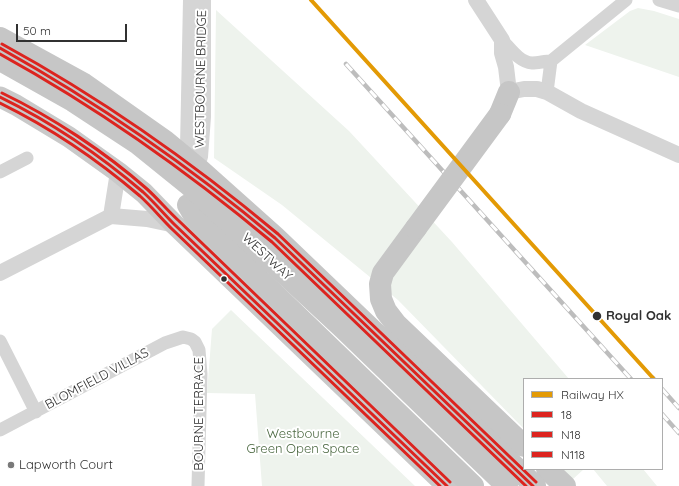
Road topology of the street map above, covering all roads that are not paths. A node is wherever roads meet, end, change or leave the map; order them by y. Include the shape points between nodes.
1 (191, 0) edge
2 (203, 0) edge
3 (476, 0) edge
4 (626, 0) edge
5 (660, 0) edge
6 (679, 6) edge
7 (0, 38) edge
8 (502, 40) junction
9 (0, 60) edge
10 (551, 61) junction
11 (509, 92) junction
12 (547, 92) junction
13 (0, 97) edge
14 (196, 114) junction
15 (194, 152) dead end
16 (679, 155) edge
17 (27, 158) dead end
18 (0, 172) edge
19 (118, 172) junction
20 (188, 205) dead end
21 (111, 216) junction
22 (175, 225) junction
23 (0, 273) edge
24 (0, 341) edge
25 (195, 342) joint
26 (36, 412) junction
27 (0, 430) edge
28 (523, 445) edge
29 (548, 470) edge
30 (198, 486) edge
31 (447, 486) edge
32 (474, 486) edge
33 (507, 486) edge
34 (535, 486) edge
35 (565, 486) edge

1 - 14 street, WESTBOURNE BRIDGE
2 - 14 street, WESTBOURNE BRIDGE
3 - 8 street
4 - 10 street
5 - 6 street
7 - 34 highway, WESTWAY, bridge via 84,84 165,141 200,170
8 - 10 street via 525,61
8 - 11 street
9 - 33 highway, WESTWAY, bridge via 137,143 189,185
10 - 12 street
11 - 12 street via 537,88
11 - 28 highway, bridge via 500,114 383,273 380,284 386,311 396,324
12 - 16 street via 581,111
13 - 19 main road via 68,137
14 - 15 street, WESTBOURNE BRIDGE
17 - 18 street
19 - 21 street
19 - 22 main road via 144,193
20 - 32 highway via 202,224
21 - 22 street via 147,219
21 - 23 street
22 - 31 main road
24 - 26 street
25 - 26 street, BLOMFIELD VILLAS via 183,338 165,343
25 - 30 street, BOURNE TERRACE via 199,350 201,374
26 - 27 street, BLOMFIELD VILLAS
29 - 35 highway

